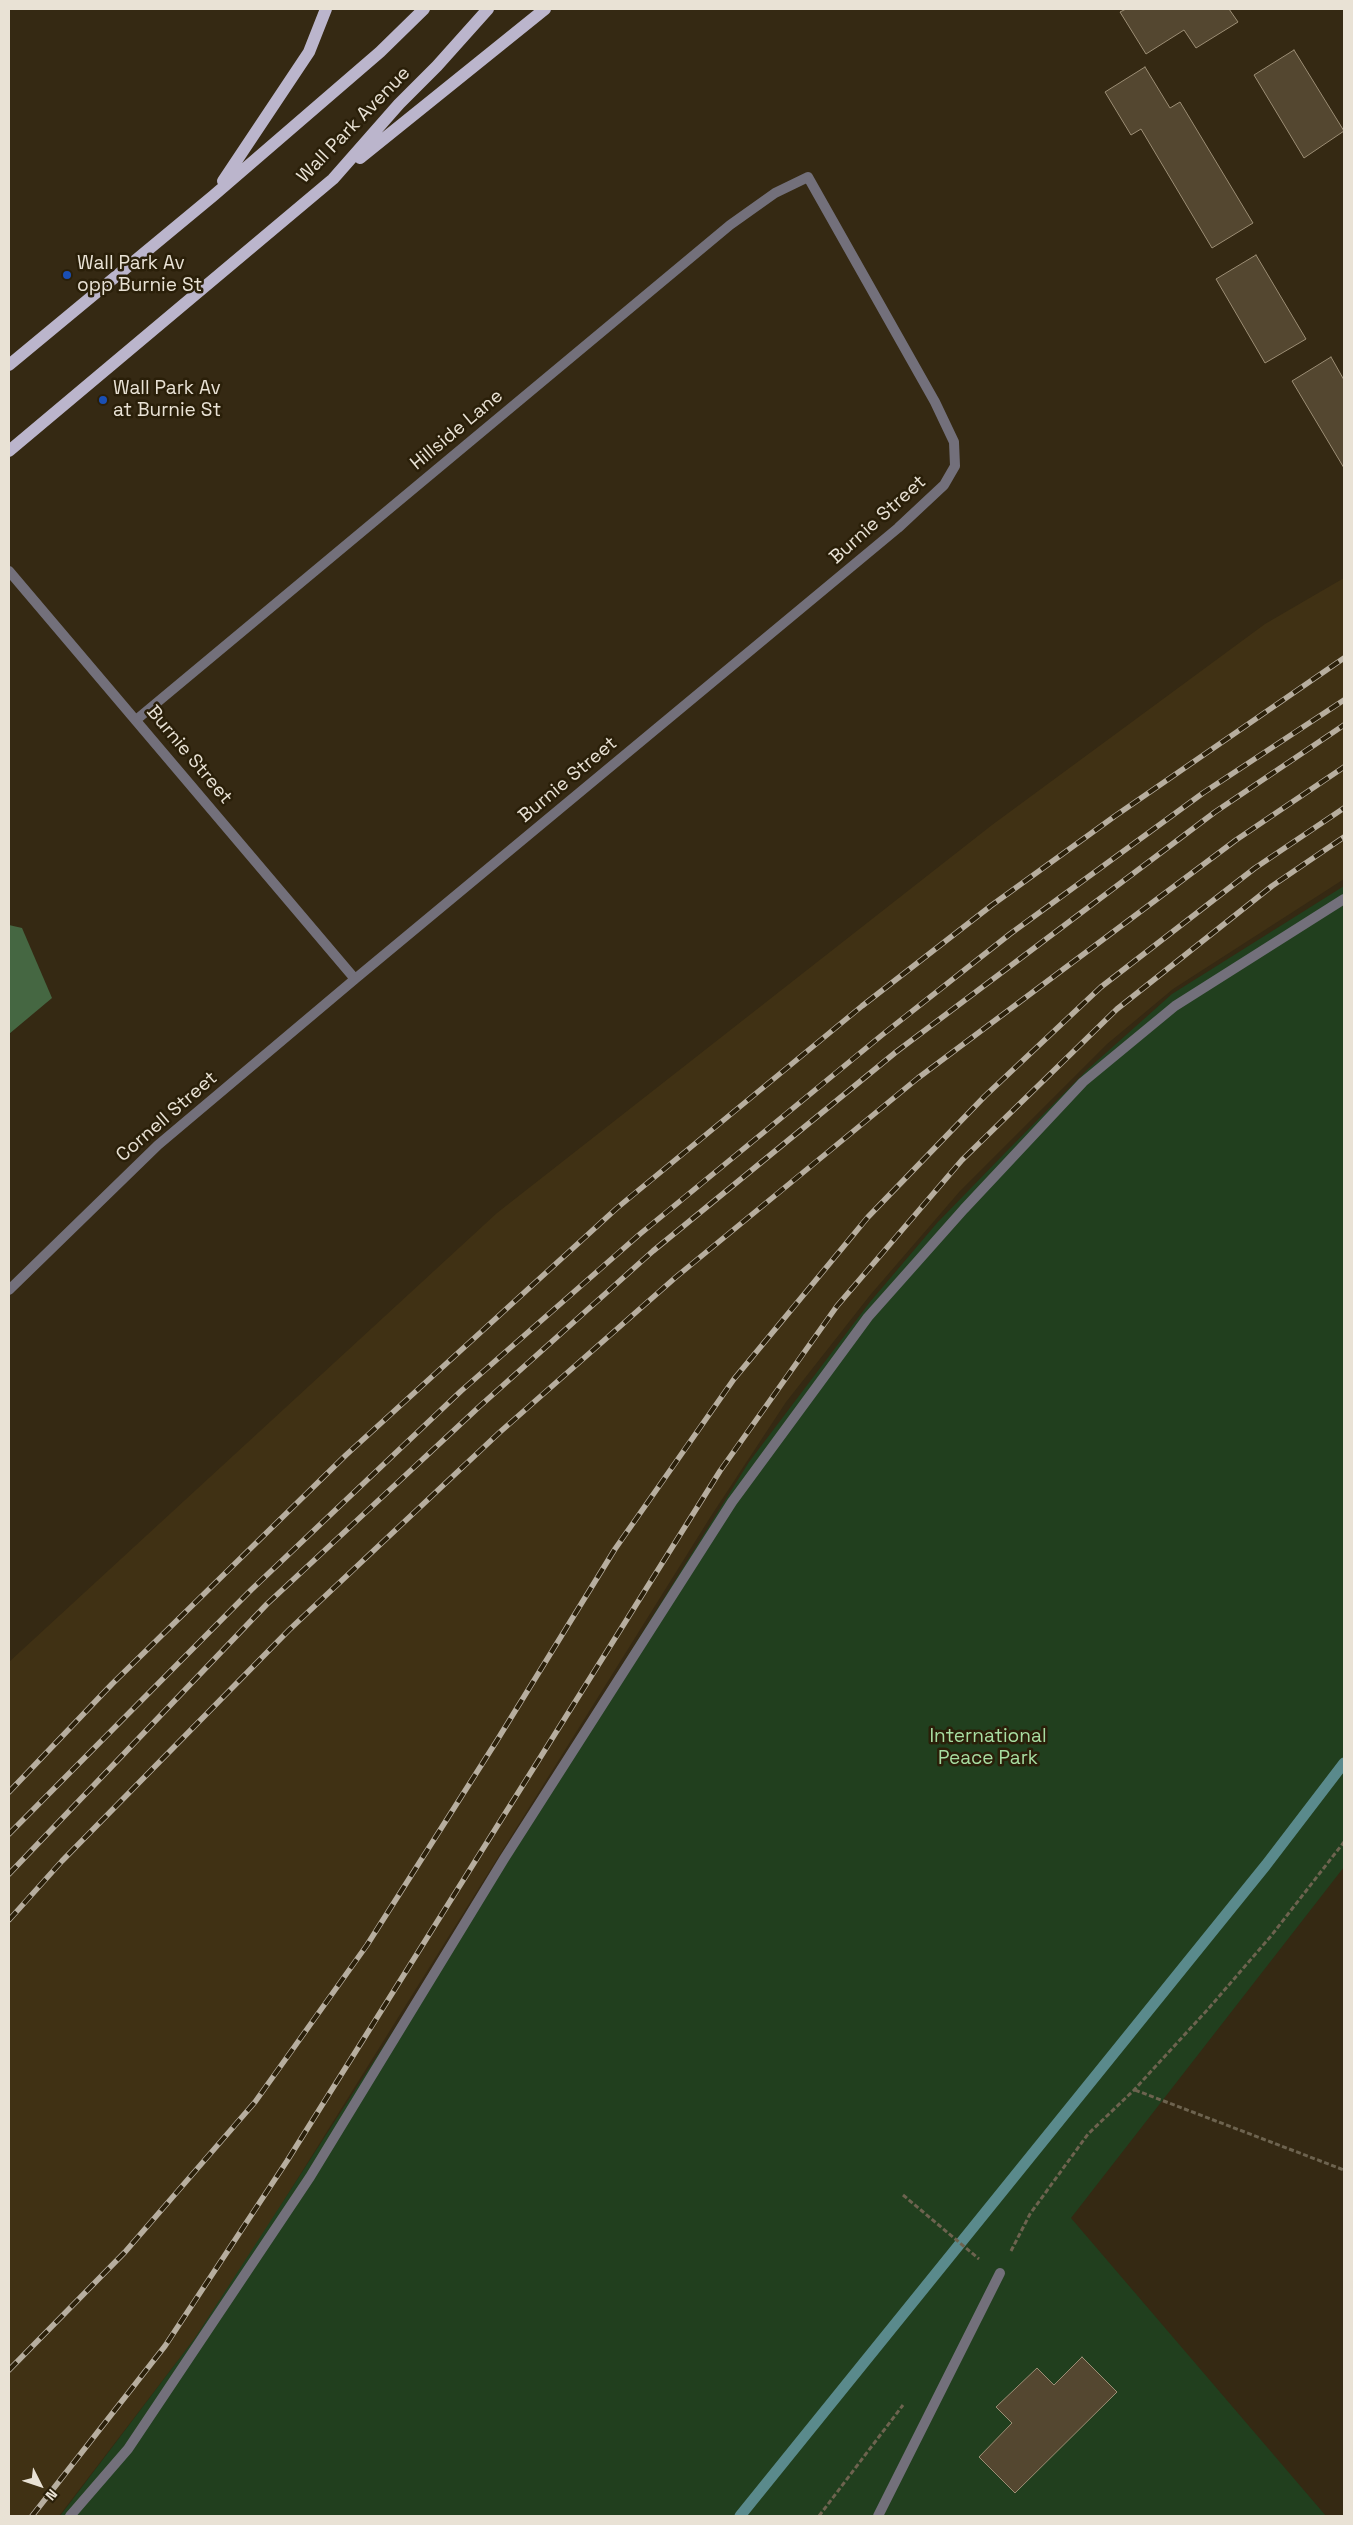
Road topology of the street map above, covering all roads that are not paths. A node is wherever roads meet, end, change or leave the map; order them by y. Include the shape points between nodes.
1 (326, 9) edge
2 (424, 9) edge
3 (488, 9) edge
4 (545, 9) edge
5 (808, 177) joint
6 (333, 179) junction
7 (213, 196) junction
8 (9, 365) edge
9 (9, 451) edge
10 (9, 570) edge
11 (136, 720) junction
12 (1344, 898) edge
13 (355, 979) junction
14 (9, 1290) edge
15 (1000, 2273) road end
16 (70, 2516) edge
17 (878, 2516) edge

1 - 7 main road via 309,52
2 - 7 main road, Wall Park Avenue via 380,52
3 - 6 main road, Wall Park Avenue
4 - 6 main road
5 - 11 street, Hillside Lane via 774,193 730,225
5 - 13 street, Burnie Street via 935,402 954,442 955,466 944,485 898,528
6 - 9 main road, Wall Park Avenue
7 - 8 main road, Wall Park Avenue
10 - 11 street, Burnie Street
11 - 13 street, Burnie Street
12 - 16 street via 1175,1006 1083,1082 868,1317 732,1502 504,1859 310,2177 128,2449
13 - 14 street, Cornell Street via 158,1145
15 - 17 street

